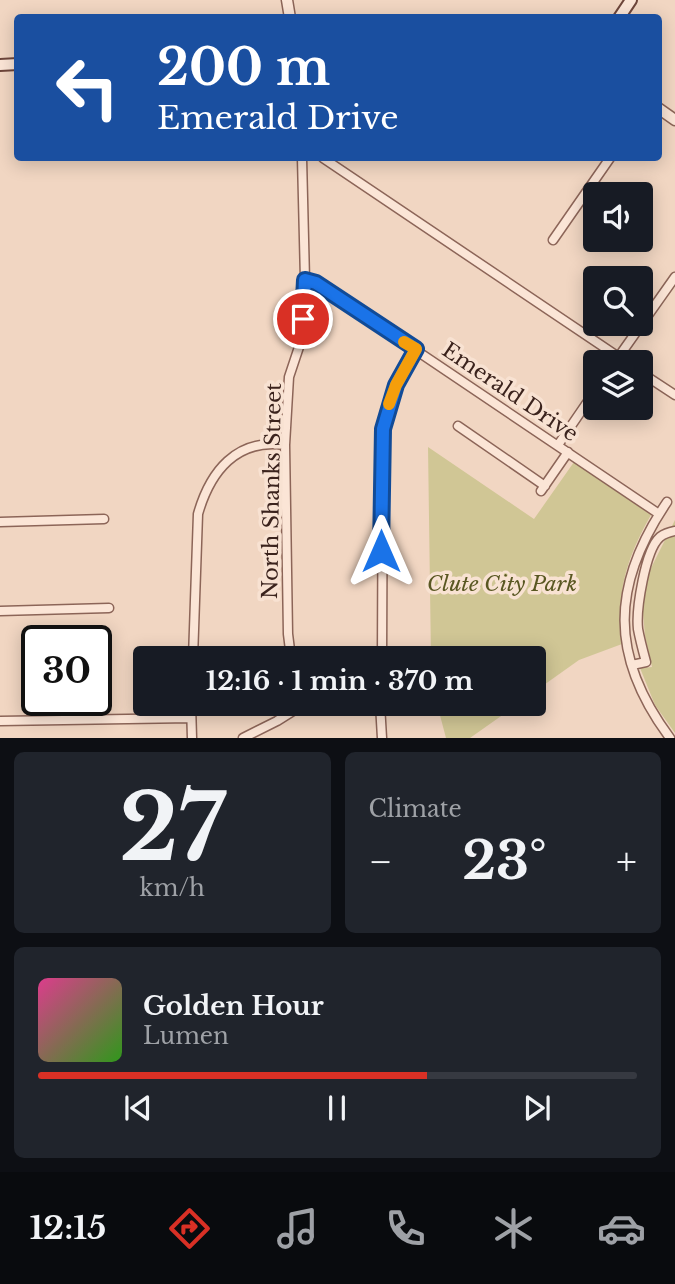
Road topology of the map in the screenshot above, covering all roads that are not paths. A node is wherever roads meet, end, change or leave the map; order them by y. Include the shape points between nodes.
1 (302, 161) edge
2 (327, 161) edge
3 (608, 161) edge
4 (553, 240) dead end
5 (675, 277) edge
6 (305, 280) junction
7 (416, 349) junction
8 (605, 350) edge
9 (627, 350) edge
10 (653, 381) edge
11 (675, 395) edge
12 (583, 409) edge
13 (458, 426) dead end
14 (285, 445) junction
15 (558, 445) junction
16 (568, 452) junction
17 (667, 502) dead end
18 (659, 514) junction
19 (104, 519) dead end
20 (0, 522) edge
21 (675, 531) edge
22 (109, 608) dead end
23 (0, 611) edge
24 (193, 646) edge
25 (290, 646) edge
26 (382, 646) edge
27 (632, 665) junction
28 (285, 716) edge
29 (381, 716) edge
30 (191, 718) joint
31 (0, 721) edge
32 (192, 738) edge
33 (243, 738) edge
34 (382, 738) edge
35 (670, 738) edge

1 - 6 street, North Shanks Street
2 - 8 street
3 - 4 street
5 - 9 street
6 - 7 street, Emerald Drive
6 - 14 street, North Shanks Street via 302,338 289,377
7 - 15 street, Emerald Drive
7 - 26 street via 396,385 383,429
10 - 11 street
12 - 15 street
13 - 16 street via 543,488
14 - 24 street via 260,446 232,457 204,493 198,514
14 - 25 street, North Shanks Street
15 - 16 street, Emerald Drive
16 - 18 street, Emerald Drive
17 - 18 street
18 - 27 street via 639,549 626,592 624,623
19 - 20 street
21 - 27 street via 655,543 643,578 638,629 646,662
22 - 23 street
27 - 35 street via 649,707
28 - 33 street
29 - 34 street
30 - 31 street
30 - 32 street

